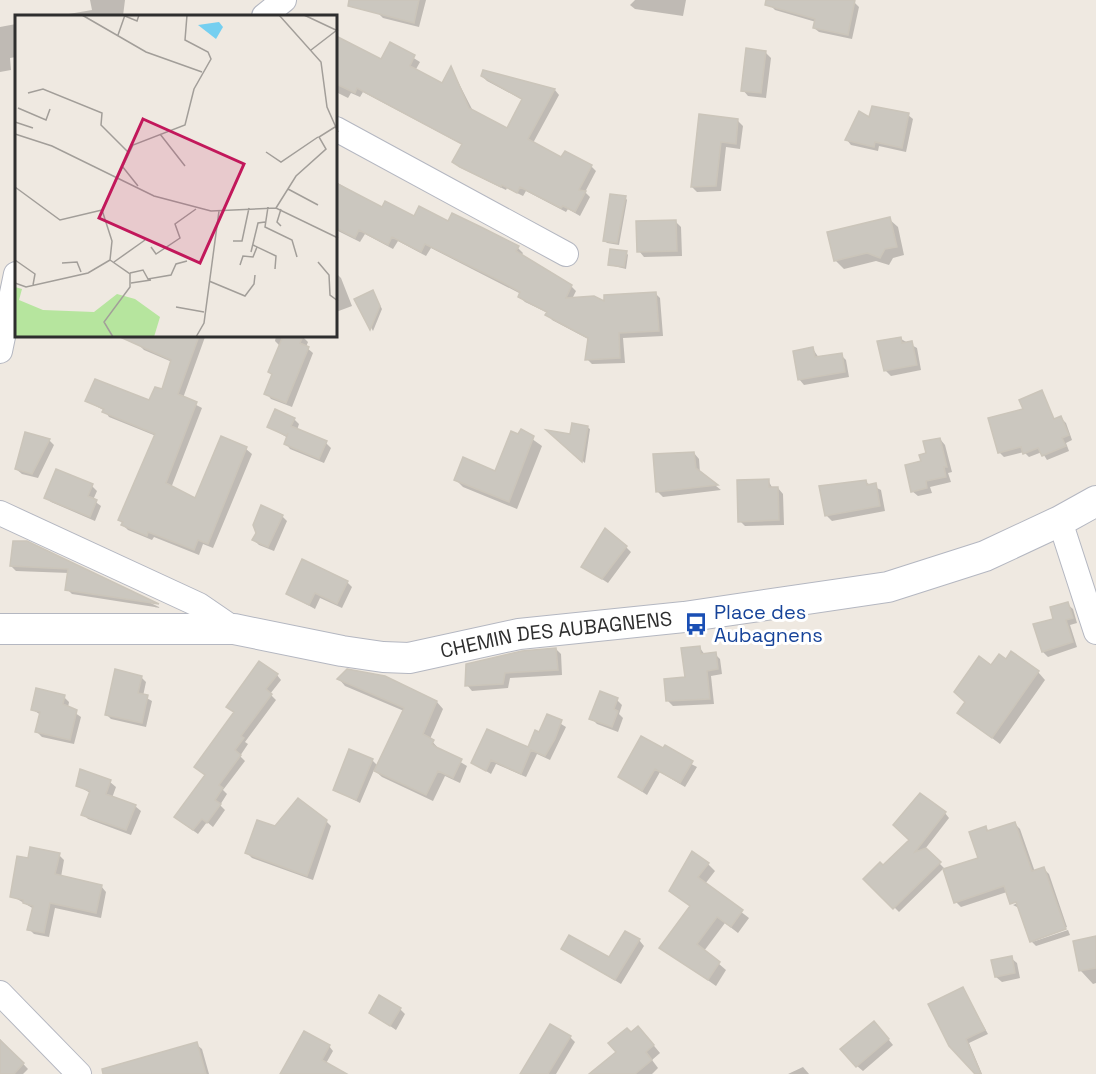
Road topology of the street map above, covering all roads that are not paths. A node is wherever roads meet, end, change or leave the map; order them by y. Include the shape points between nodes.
1 (284, 0) edge
2 (265, 15) edge
3 (338, 130) edge
4 (567, 254) dead end
5 (15, 279) edge
6 (0, 351) edge
7 (1096, 501) edge
8 (0, 513) edge
9 (1060, 521) junction
10 (0, 629) edge
11 (234, 629) junction
12 (1096, 632) edge
13 (0, 993) edge
14 (78, 1074) edge

1 - 2 street
3 - 4 street
5 - 6 street
7 - 9 street, CHEMIN DES AUBAGNENS
8 - 11 street via 199,605
9 - 11 street, CHEMIN DES AUBAGNENS via 985,556 888,587 684,617 519,634 409,658 342,651
9 - 12 street
10 - 11 street, CHEMIN DES AUBAGNENS
13 - 14 street

